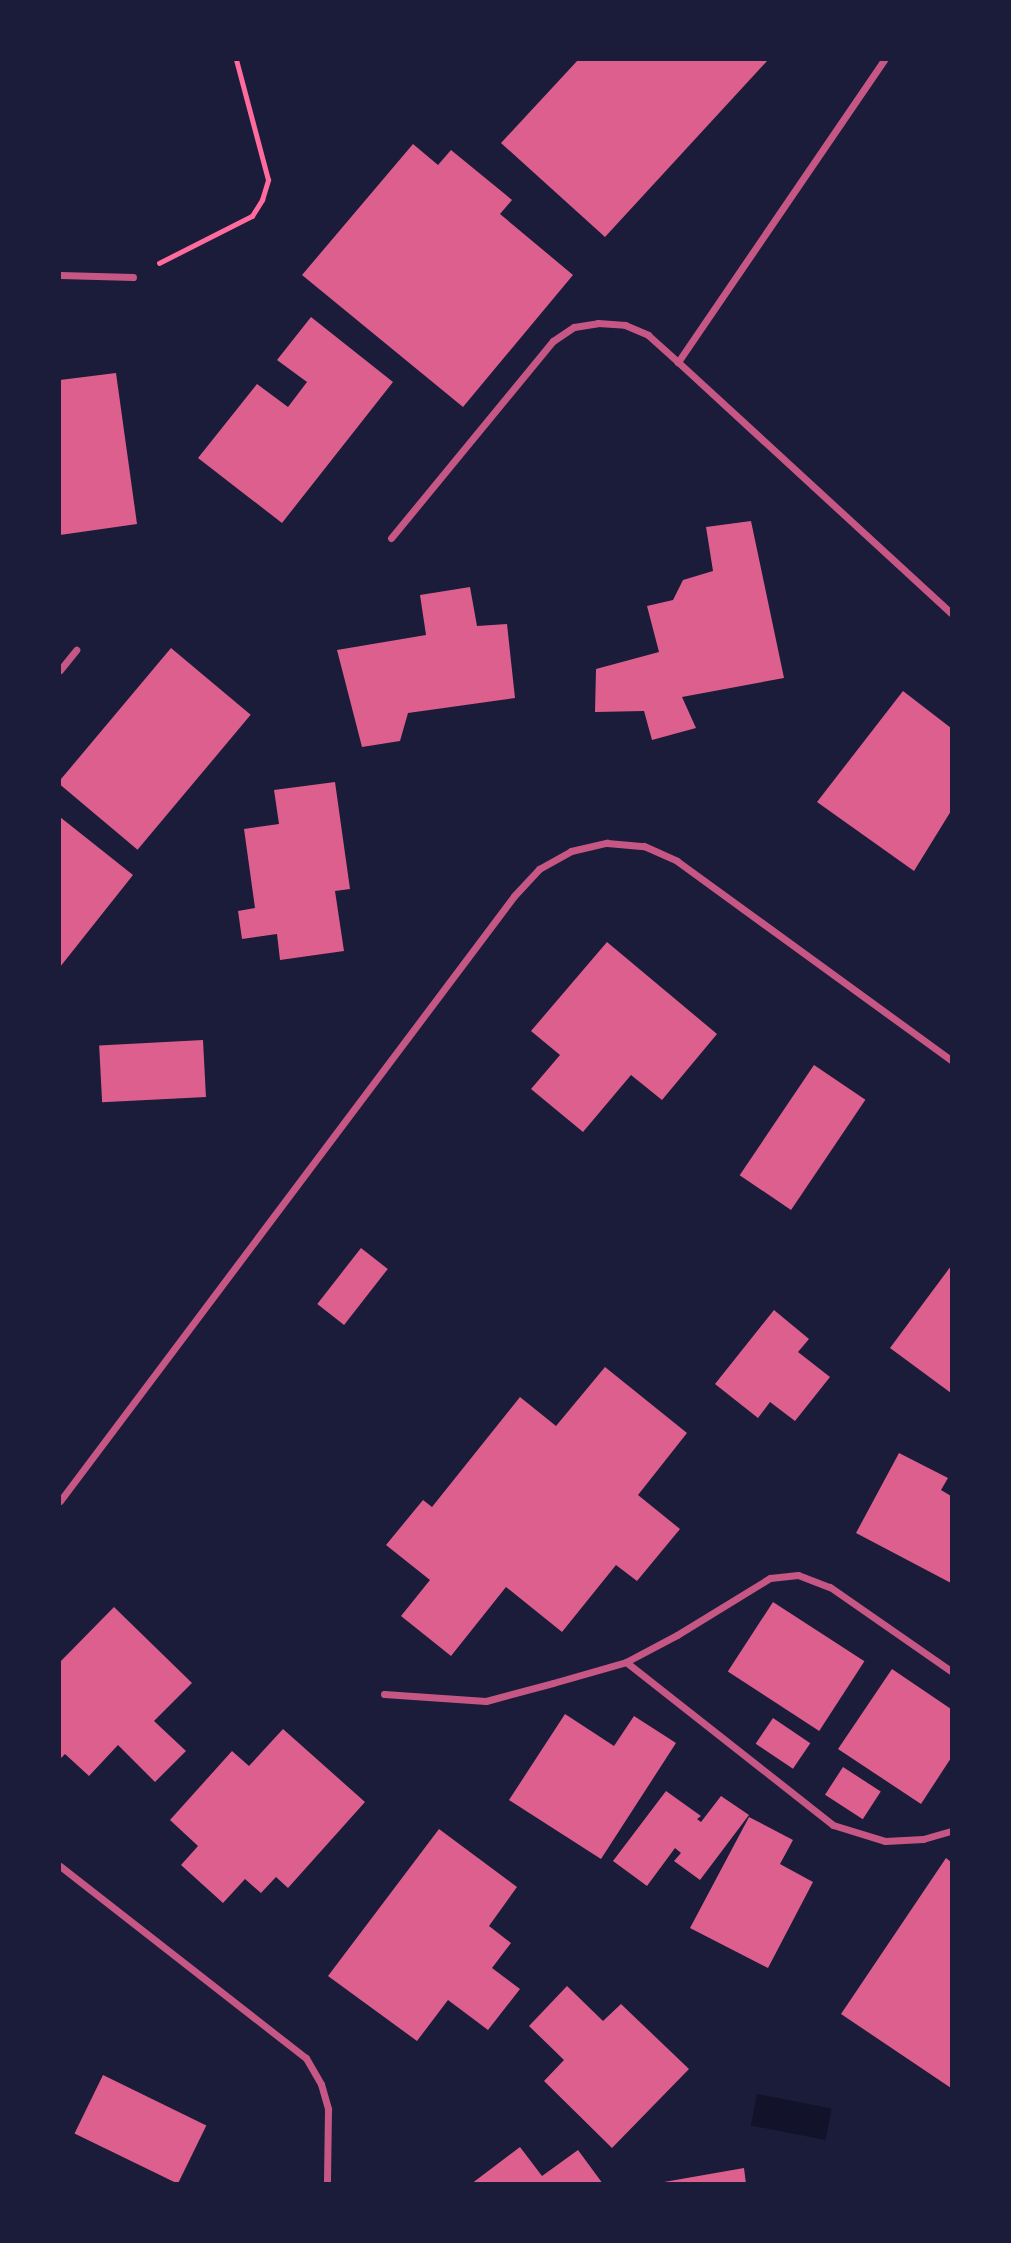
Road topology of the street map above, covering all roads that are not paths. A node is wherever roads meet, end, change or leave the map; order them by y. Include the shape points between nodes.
1 (884, 60) edge
2 (60, 275) edge
3 (133, 276) road end
4 (678, 362) junction
5 (391, 538) dead end
6 (951, 613) edge
7 (76, 650) dead end
8 (60, 670) edge
9 (951, 1060) edge
10 (60, 1500) edge
11 (626, 1662) junction
12 (951, 1671) edge
13 (383, 1694) dead end
14 (951, 1831) edge
15 (60, 1866) edge
16 (327, 2183) edge

1 - 4 street
2 - 3 street
4 - 5 street via 648,335 625,326 598,323 574,327 552,341
4 - 6 street
7 - 8 street
9 - 10 street via 677,861 644,846 607,843 571,851 539,869 514,896
11 - 12 street via 770,1578 798,1575 830,1587
11 - 13 street via 486,1701
11 - 14 street via 833,1825 885,1841 923,1839
15 - 16 street via 306,2058 328,2109

